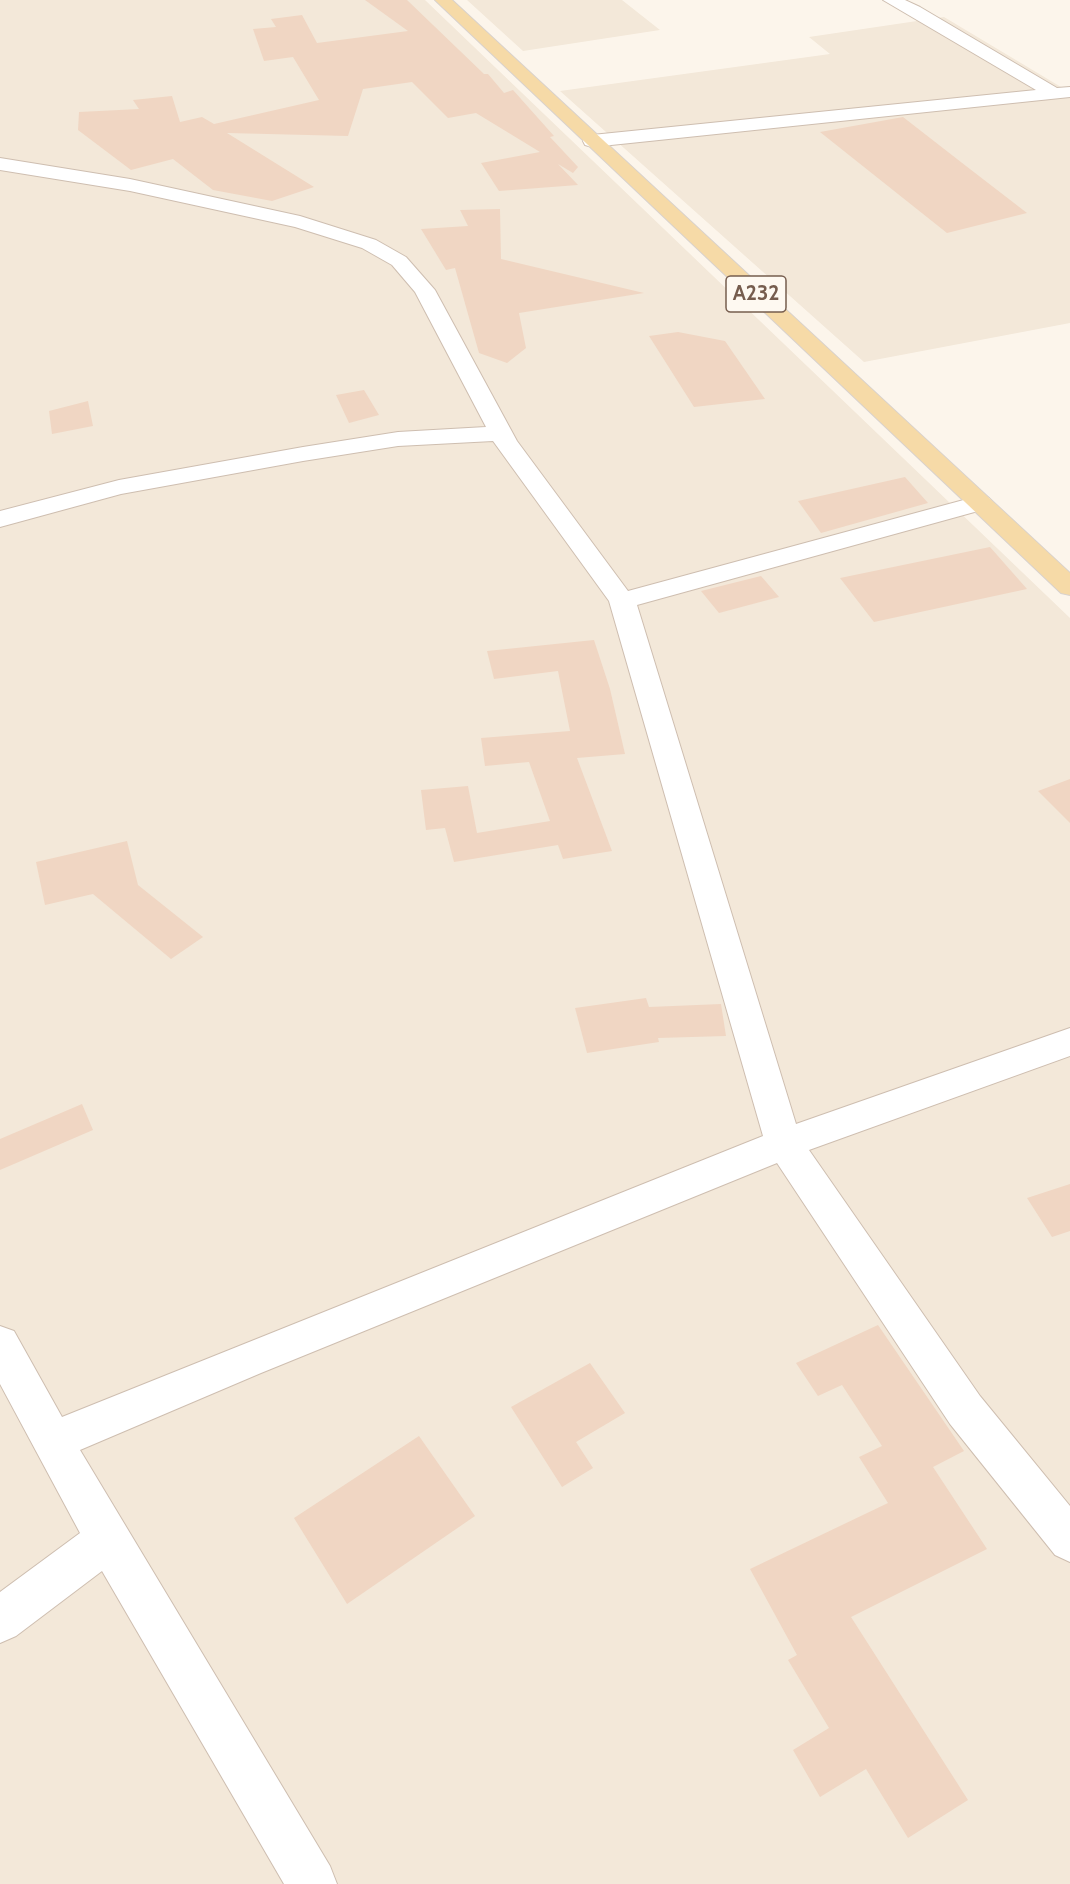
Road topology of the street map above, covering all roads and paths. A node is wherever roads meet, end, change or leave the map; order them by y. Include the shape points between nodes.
1 (443, 0) edge
2 (891, 0) edge
3 (1062, 93) edge
4 (592, 141) junction
5 (0, 164) edge
6 (501, 433) junction
7 (980, 503) junction
8 (0, 519) edge
9 (1070, 587) edge
10 (621, 601) junction
11 (1070, 1042) edge
12 (784, 1144) junction
13 (0, 1344) edge
14 (53, 1441) junction
15 (108, 1539) junction
16 (1070, 1540) edge
17 (0, 1620) edge
18 (312, 1884) edge

1 - 4 main road, A232
2 - 3 street
3 - 4 street
4 - 7 main road, A232
5 - 6 street via 141,188 300,222 369,244 399,261 424,290
6 - 8 street via 398,439 303,454 119,487
6 - 10 street
7 - 9 main road, A232
7 - 10 street
10 - 12 street
11 - 12 street
12 - 14 street
12 - 16 street via 965,1410
13 - 14 street
14 - 15 street
15 - 17 street
15 - 18 street

